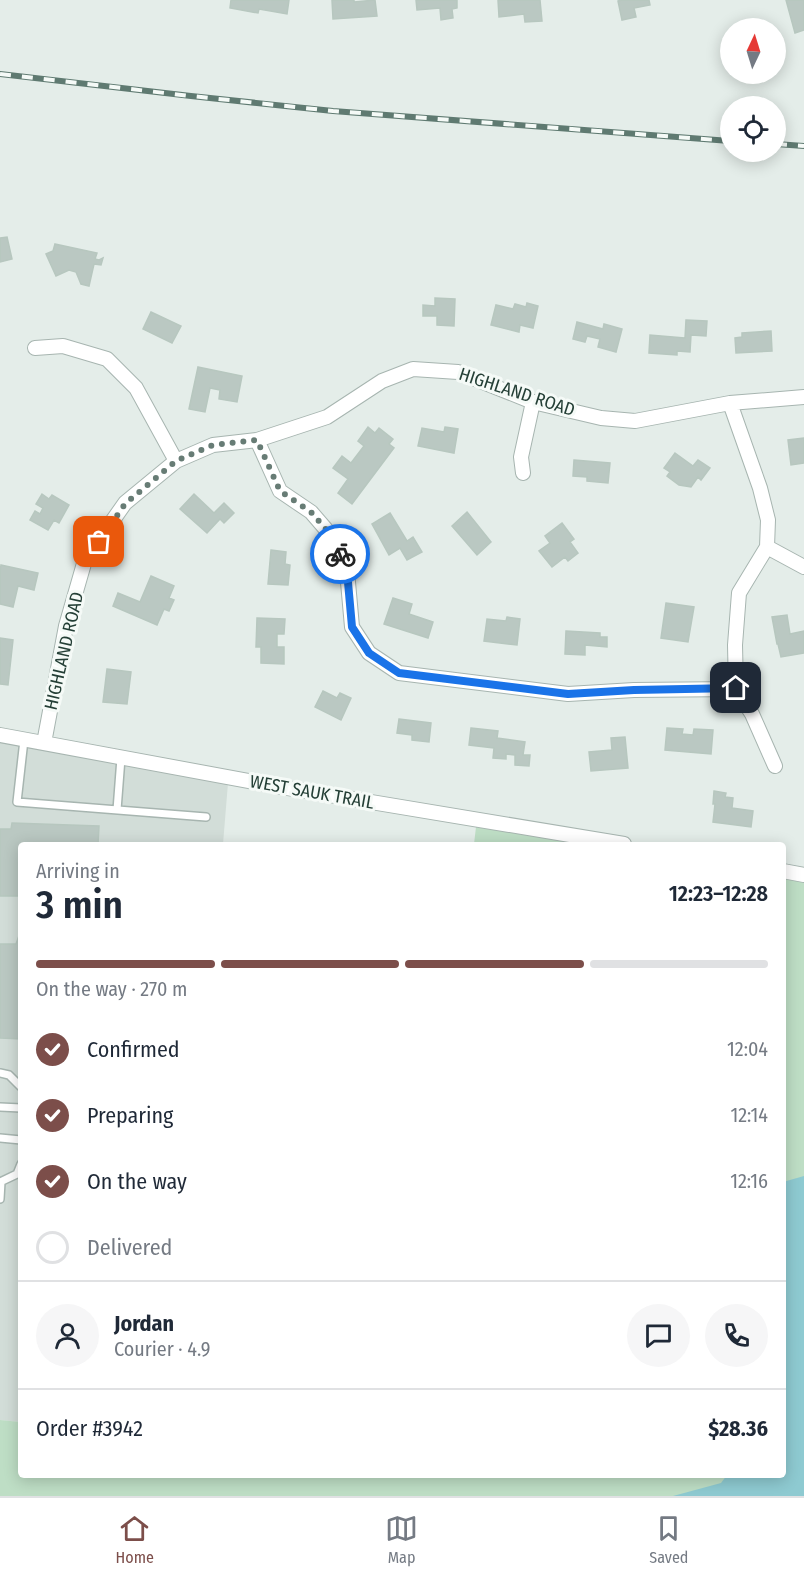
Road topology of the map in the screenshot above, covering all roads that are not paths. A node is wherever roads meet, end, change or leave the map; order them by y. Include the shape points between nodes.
1 (35, 348) dead end
2 (804, 397) edge
3 (533, 402) junction
4 (730, 403) junction
5 (257, 440) junction
6 (176, 461) junction
7 (523, 473) dead end
8 (767, 547) junction
9 (804, 567) edge
10 (736, 688) junction
11 (0, 735) edge
12 (24, 740) junction
13 (44, 743) junction
14 (121, 758) junction
15 (775, 766) dead end
16 (117, 810) junction
17 (206, 817) dead end
18 (612, 842) edge
19 (786, 871) edge
20 (804, 874) edge
21 (0, 1073) edge
22 (18, 1084) edge
23 (0, 1107) edge
24 (18, 1108) edge
25 (0, 1138) edge
26 (18, 1140) edge
27 (18, 1172) edge
28 (0, 1182) edge
29 (0, 1199) edge

1 - 6 street via 63,346 107,359 136,388
2 - 4 street, HIGHLAND ROAD
3 - 4 street, HIGHLAND ROAD via 601,418 635,421
3 - 5 street, HIGHLAND ROAD via 458,372 413,369 382,381 327,417
3 - 7 street via 521,457
4 - 8 street via 760,488 768,520
5 - 6 street, HIGHLAND ROAD via 213,445
5 - 10 street via 280,491 311,512 336,541 347,571 352,627 369,653 399,673 568,694
6 - 13 street, HIGHLAND ROAD via 125,504 86,560 66,626
8 - 9 street
8 - 10 street via 739,593
10 - 15 street
11 - 12 street, WEST SAUK TRAIL
12 - 13 street, WEST SAUK TRAIL
12 - 16 lane via 17,802
13 - 14 street, WEST SAUK TRAIL
14 - 16 lane
14 - 18 street, WEST SAUK TRAIL
16 - 17 lane
19 - 20 street
21 - 22 lane
23 - 24 lane
25 - 26 lane
27 - 28 lane
28 - 29 lane

